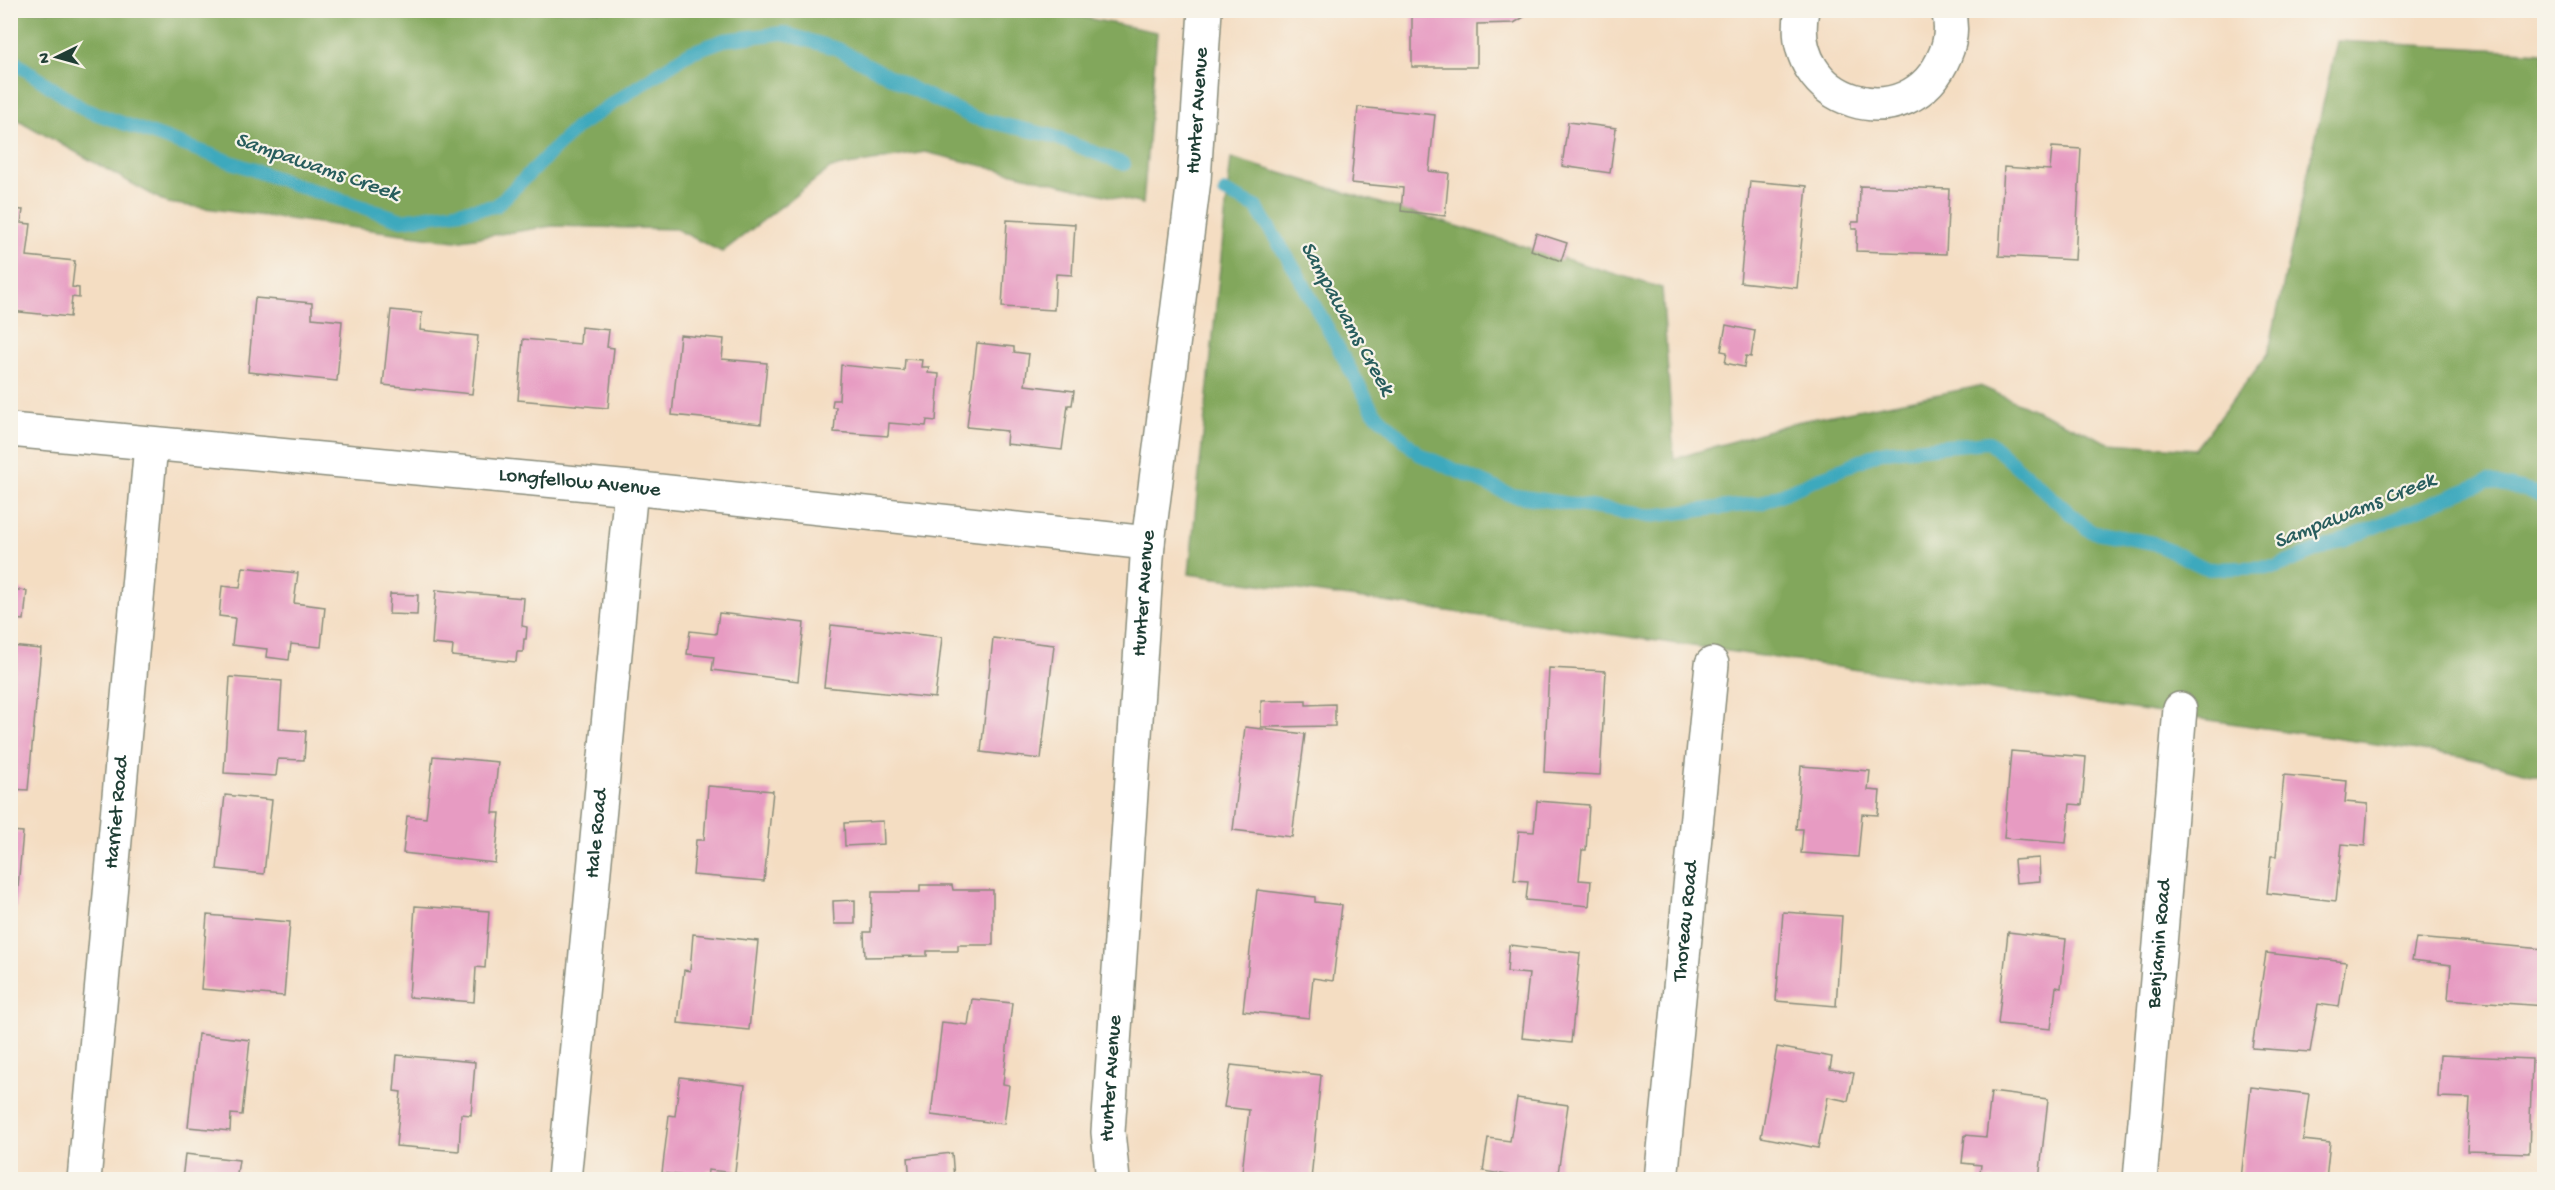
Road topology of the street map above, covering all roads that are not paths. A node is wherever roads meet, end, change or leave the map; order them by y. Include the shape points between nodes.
1 (1205, 10) edge
2 (1802, 10) edge
3 (1948, 10) edge
4 (10, 430) edge
5 (151, 445) junction
6 (631, 488) junction
7 (1148, 543) junction
8 (1712, 664) dead end
9 (2180, 709) dead end
10 (84, 1179) edge
11 (564, 1179) edge
12 (1113, 1179) edge
13 (1661, 1179) edge
14 (2140, 1179) edge

1 - 7 street, Hunter Avenue via 1194,180
2 - 3 street via 1802,49 1812,72 1829,89 1850,101 1874,105 1899,101 1922,88 1940,69 1949,45
4 - 5 street, Longfellow Avenue
5 - 6 street, Longfellow Avenue
5 - 10 street, Harriet Road
6 - 7 street, Longfellow Avenue
6 - 11 street, Hale Road
7 - 12 street, Hunter Avenue via 1108,1132
8 - 13 street, Thoreau Road
9 - 14 street, Benjamin Road

